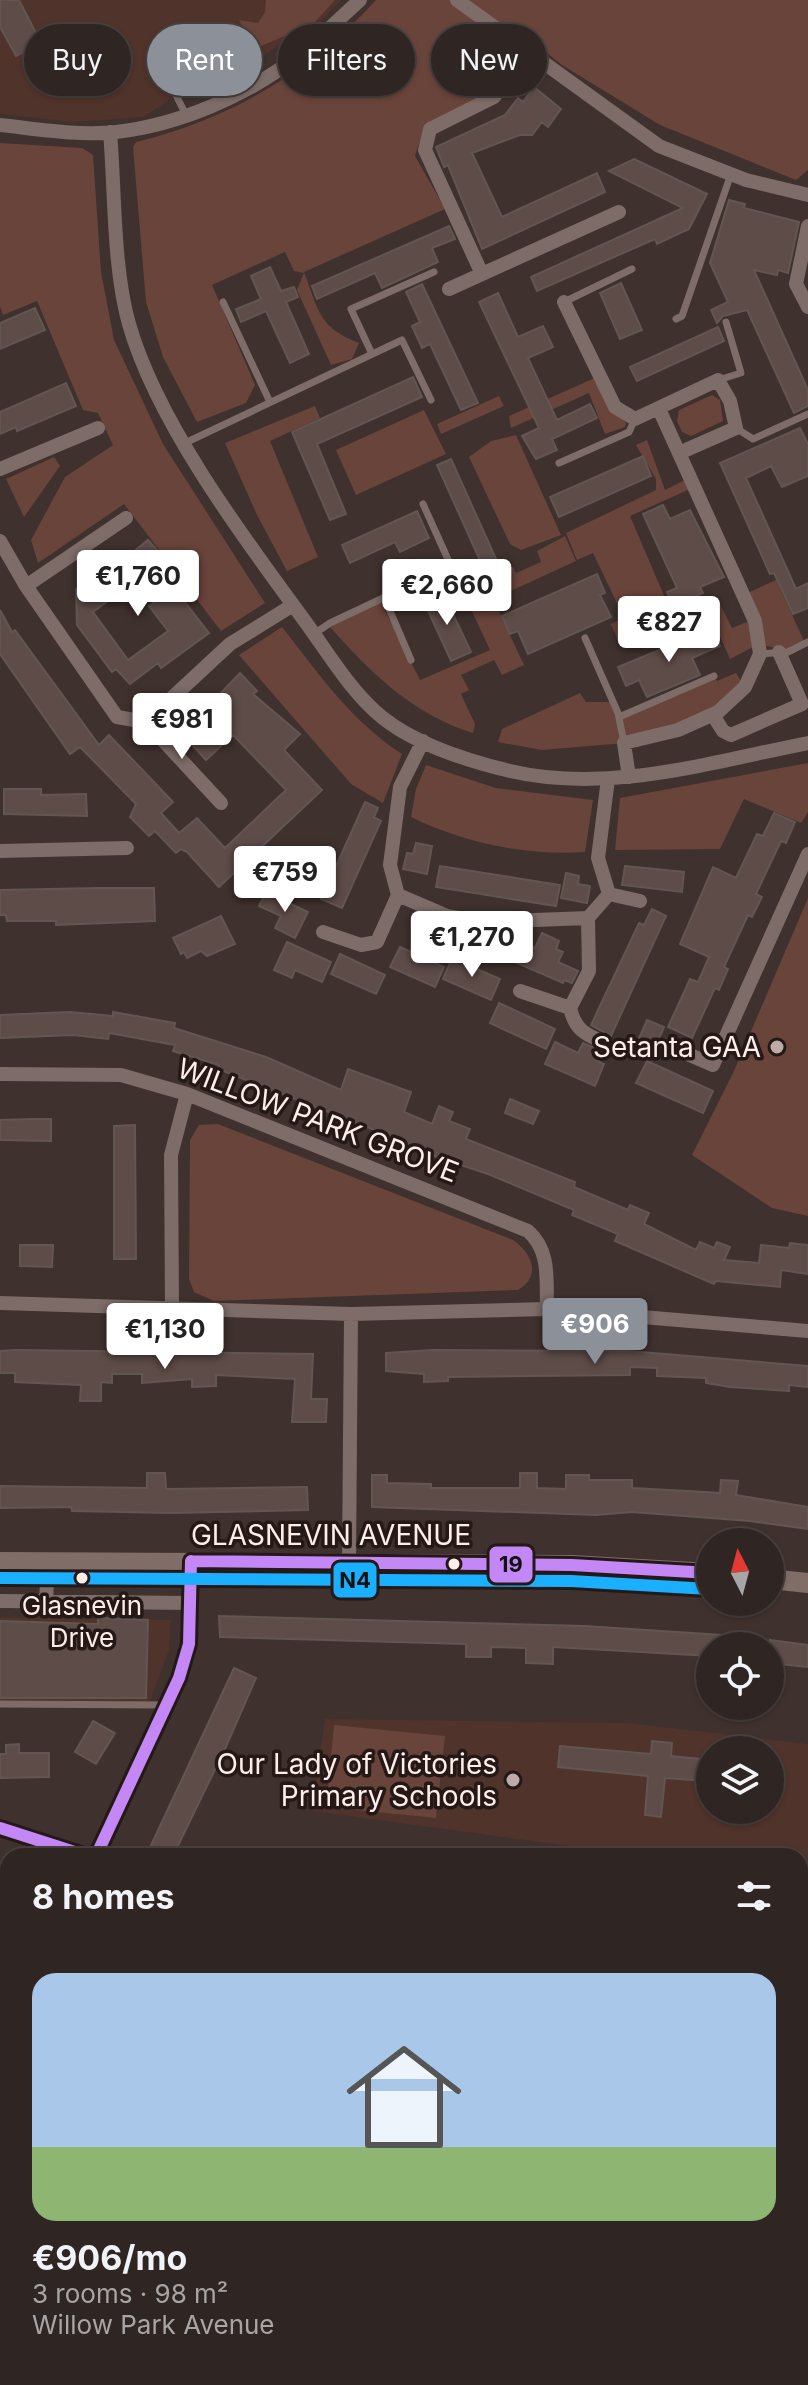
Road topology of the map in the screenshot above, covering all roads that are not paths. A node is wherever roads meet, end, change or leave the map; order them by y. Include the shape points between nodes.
1 (360, 0) edge
2 (457, 0) edge
3 (491, 24) edge
4 (547, 65) edge
5 (176, 96) edge
6 (495, 96) edge
7 (185, 113) junction
8 (0, 125) edge
9 (110, 132) junction
10 (731, 174) junction
11 (808, 195) edge
12 (619, 212) dead end
13 (808, 226) edge
14 (632, 269) dead end
15 (434, 272) dead end
16 (482, 274) junction
17 (449, 289) dead end
18 (223, 302) dead end
19 (564, 302) joint
20 (808, 307) edge
21 (676, 319) dead end
22 (726, 322) dead end
23 (372, 354) junction
24 (718, 380) junction
25 (269, 400) junction
26 (431, 400) dead end
27 (659, 409) junction
28 (808, 414) edge
29 (635, 419) junction
30 (98, 428) dead end
31 (736, 428) junction
32 (185, 443) junction
33 (679, 453) junction
34 (559, 463) dead end
35 (0, 469) edge
36 (423, 504) dead end
37 (126, 518) dead end
38 (0, 541) edge
39 (26, 586) junction
40 (384, 597) junction
41 (293, 605) junction
42 (314, 634) junction
43 (585, 638) dead end
44 (808, 642) edge
45 (779, 652) junction
46 (760, 654) junction
47 (411, 660) dead end
48 (714, 676) dead end
49 (713, 715) junction
50 (619, 717) junction
51 (146, 722) junction
52 (423, 741) junction
53 (624, 743) junction
54 (808, 743) edge
55 (629, 777) junction
56 (608, 779) junction
57 (221, 803) dead end
58 (127, 848) dead end
59 (0, 851) edge
60 (808, 854) edge
61 (609, 894) junction
62 (398, 895) junction
63 (640, 901) dead end
64 (588, 918) junction
65 (323, 932) dead end
66 (520, 991) dead end
67 (570, 1008) junction
68 (603, 1042) dead end
69 (667, 1045) dead end
70 (0, 1074) edge
71 (187, 1094) junction
72 (0, 1303) edge
73 (172, 1306) junction
74 (547, 1309) junction
75 (351, 1314) junction
76 (808, 1331) edge
77 (191, 1561) junction
78 (0, 1562) edge
79 (349, 1562) junction
80 (48, 1563) junction
81 (696, 1572) edge
82 (784, 1580) edge
83 (808, 1583) edge
84 (0, 1601) edge
85 (46, 1601) junction
86 (190, 1603) junction
87 (0, 1704) edge
88 (168, 1705) junction
89 (0, 1828) edge
90 (62, 1848) edge
91 (100, 1848) edge

1 - 7 street via 295,58 230,99
2 - 3 street
4 - 10 street via 659,146
5 - 7 lane
6 - 16 street via 430,129 425,150
7 - 9 street
8 - 9 street
9 - 32 street via 129,326
10 - 11 street
10 - 21 lane via 682,316
12 - 16 street via 601,212
13 - 20 street via 796,284
14 - 19 lane
15 - 23 lane via 351,309
16 - 17 street
18 - 25 lane
19 - 29 street via 615,407
22 - 24 lane via 741,373
23 - 25 lane
23 - 26 lane via 402,340
24 - 27 street
24 - 31 street
25 - 32 lane
27 - 29 street
27 - 33 street
28 - 31 lane via 753,439
29 - 34 lane via 629,432
30 - 35 street
31 - 33 street
32 - 41 street
33 - 46 street via 755,621
36 - 40 lane via 451,566
37 - 39 street
38 - 39 street
39 - 51 street via 117,717
40 - 42 lane
40 - 47 lane
41 - 42 street
41 - 51 street via 230,644
42 - 52 street via 371,708
43 - 50 lane
44 - 45 lane
45 - 46 lane
45 - 49 street via 802,704 731,735
46 - 49 street via 745,687
48 - 50 lane
49 - 53 street
50 - 53 lane
51 - 57 street
52 - 56 street via 512,771
52 - 62 street via 400,787 390,865
53 - 55 street
54 - 55 street
55 - 56 street
56 - 61 street via 598,858
58 - 59 street
60 - 69 street via 713,1065
61 - 63 street
61 - 64 street
62 - 64 street via 447,916 481,922
62 - 65 street via 377,942 361,945
64 - 67 street via 589,971
66 - 67 street
67 - 68 street via 582,1033
70 - 71 street, WILLOW PARK GROVE via 121,1075
71 - 73 street via 171,1155
71 - 74 street, WILLOW PARK GROVE via 528,1231 545,1258
72 - 73 street
73 - 75 street
74 - 75 street
74 - 76 street
75 - 79 street
77 - 79 main road, GLASNEVIN AVENUE
77 - 80 main road, GLASNEVIN AVENUE
77 - 86 street
78 - 80 main road, GLASNEVIN AVENUE
79 - 81 main road, GLASNEVIN AVENUE
80 - 85 street
82 - 83 main road
84 - 85 street
85 - 86 street
86 - 88 street via 189,1644
87 - 88 lane
88 - 91 street
89 - 90 street

